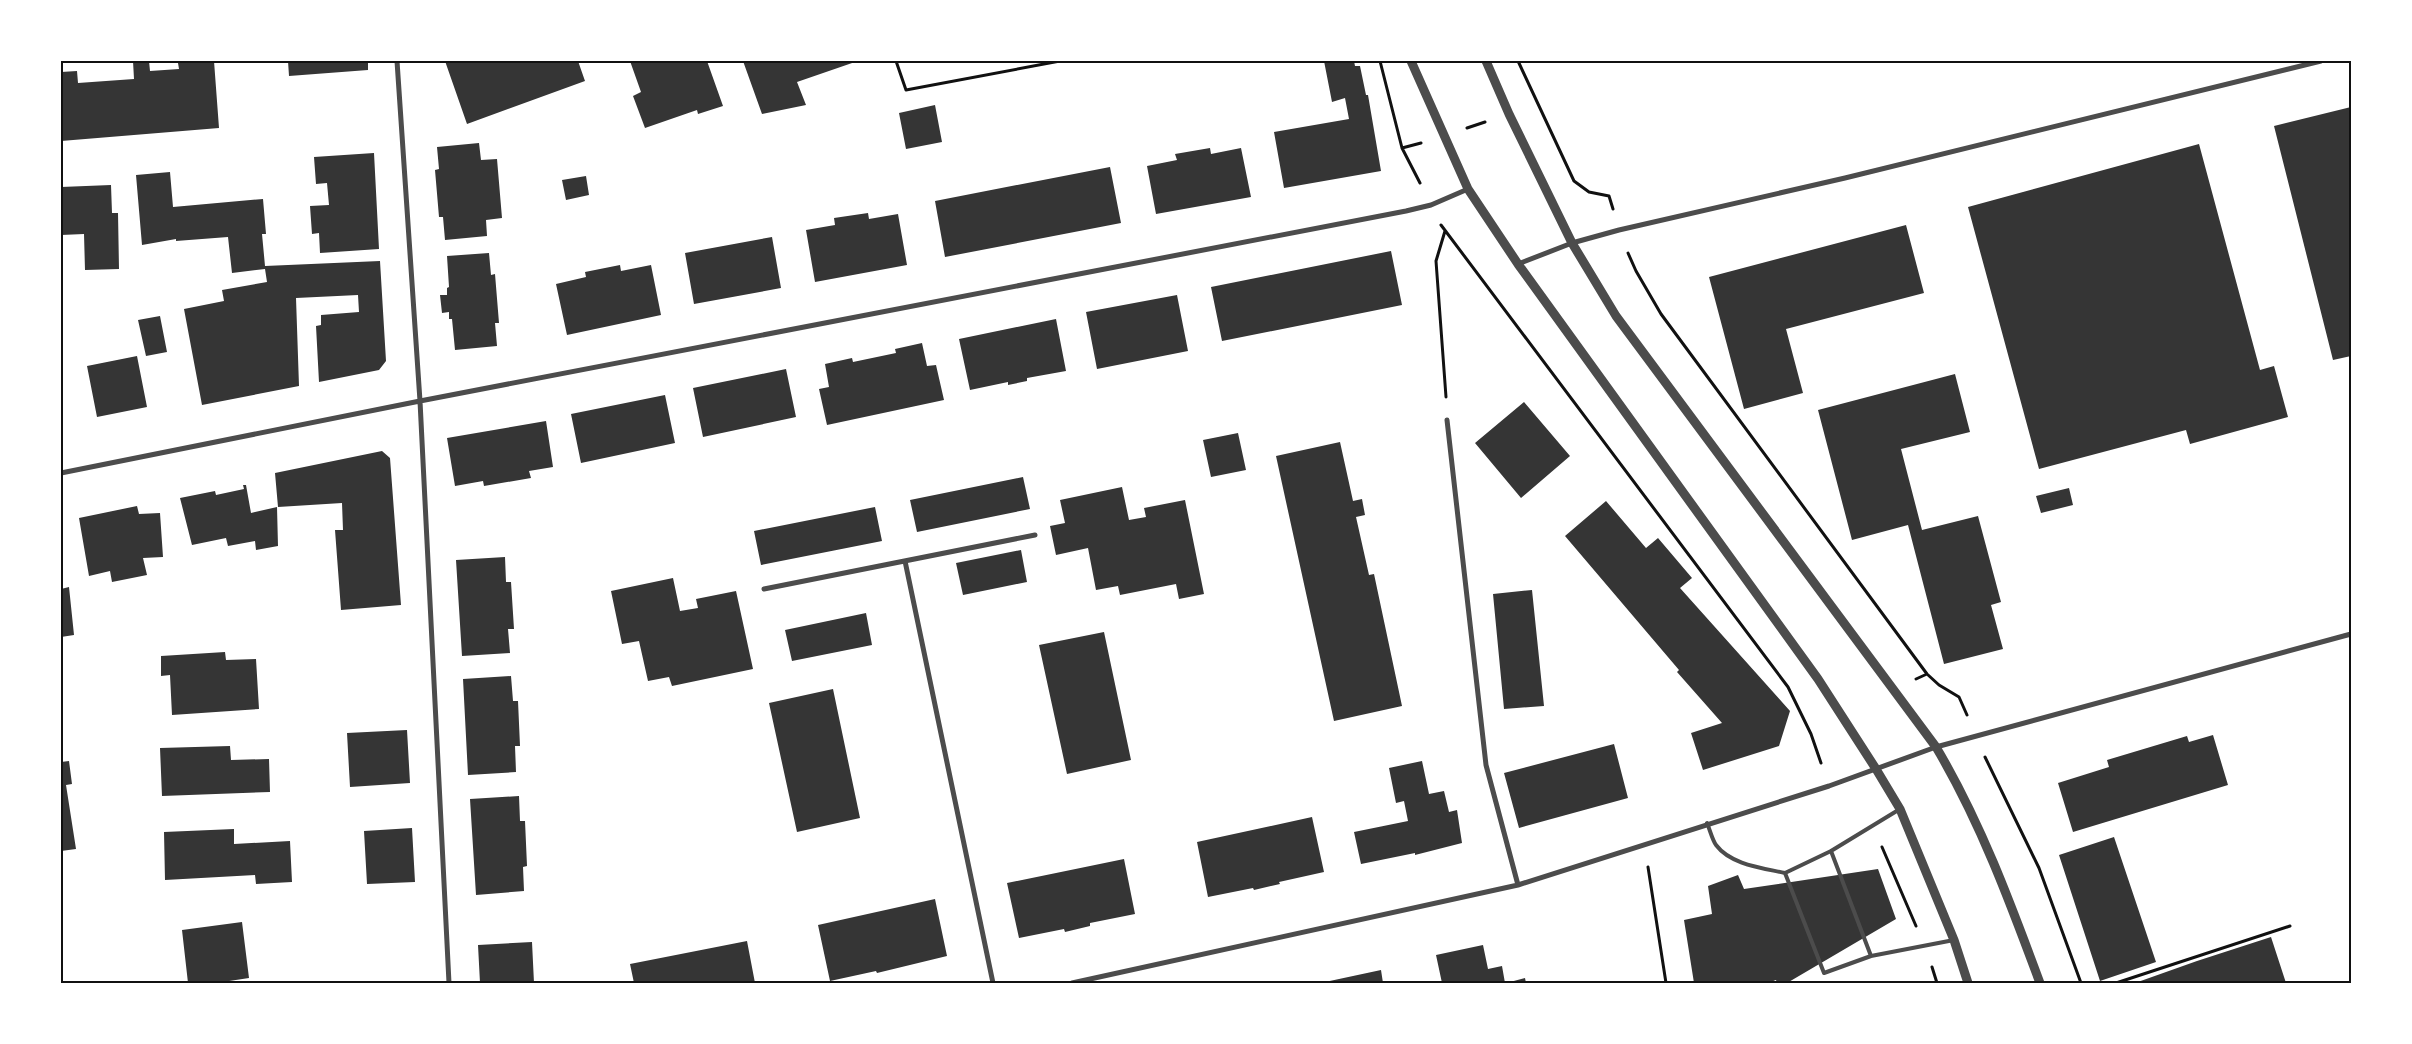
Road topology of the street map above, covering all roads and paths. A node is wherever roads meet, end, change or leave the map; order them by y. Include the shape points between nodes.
1 (397, 61) edge
2 (896, 61) edge
3 (1060, 61) edge
4 (1380, 61) edge
5 (1411, 61) edge
6 (1486, 61) edge
7 (1518, 61) edge
8 (2321, 61) edge
9 (1402, 148) dead end
10 (1468, 189) junction
11 (1609, 196) dead end
12 (1572, 244) junction
13 (1518, 264) junction
14 (1636, 271) dead end
15 (420, 401) junction
16 (1447, 420) joint
17 (61, 473) edge
18 (1035, 535) dead end
19 (905, 561) junction
20 (764, 589) dead end
21 (2351, 634) edge
22 (1927, 674) junction
23 (1896, 691) junction
24 (1959, 697) dead end
25 (1843, 719) junction
26 (1936, 747) junction
27 (1989, 766) dead end
28 (1876, 769) junction
29 (1900, 810) junction
30 (1707, 823) junction
31 (1870, 827) junction
32 (1644, 844) junction
33 (1831, 851) junction
34 (1785, 873) junction
35 (1518, 885) junction
36 (2290, 926) dead end
37 (1954, 940) junction
38 (1925, 946) junction
39 (1871, 956) junction
40 (449, 983) edge
41 (993, 983) edge
42 (1072, 983) edge
43 (1666, 983) edge
44 (1937, 983) edge
45 (1968, 983) edge
46 (2040, 983) edge
47 (2081, 983) edge
48 (2116, 983) edge

1 - 15 street
2 - 3 path via 906,90
4 - 9 path
5 - 10 street
6 - 12 street
7 - 11 path via 1574,181 1589,192
8 - 12 street
10 - 13 street
10 - 15 street via 1431,205 1406,211
12 - 13 street
12 - 23 street via 1616,316
13 - 25 street via 1818,679
14 - 22 path via 1661,314
15 - 17 street
15 - 40 street
16 - 25 path via 1436,261 1445,231 1788,687 1811,734
16 - 35 street via 1486,765
18 - 19 street
19 - 20 street
19 - 41 street
21 - 26 street
22 - 23 path
22 - 24 path via 1938,685
23 - 26 street
25 - 28 street
26 - 28 street
26 - 46 street via 1958,785 2005,888
27 - 47 path via 2039,868
28 - 29 street
28 - 30 street
29 - 31 lane
29 - 37 street
30 - 32 street
30 - 34 lane via 1716,845 1729,856
31 - 33 lane
31 - 38 path via 1886,853
32 - 35 street
32 - 43 path
33 - 34 lane
33 - 39 lane
34 - 39 lane via 1824,973
35 - 42 street
36 - 48 path
37 - 38 lane
37 - 45 street
38 - 39 lane
38 - 44 path

